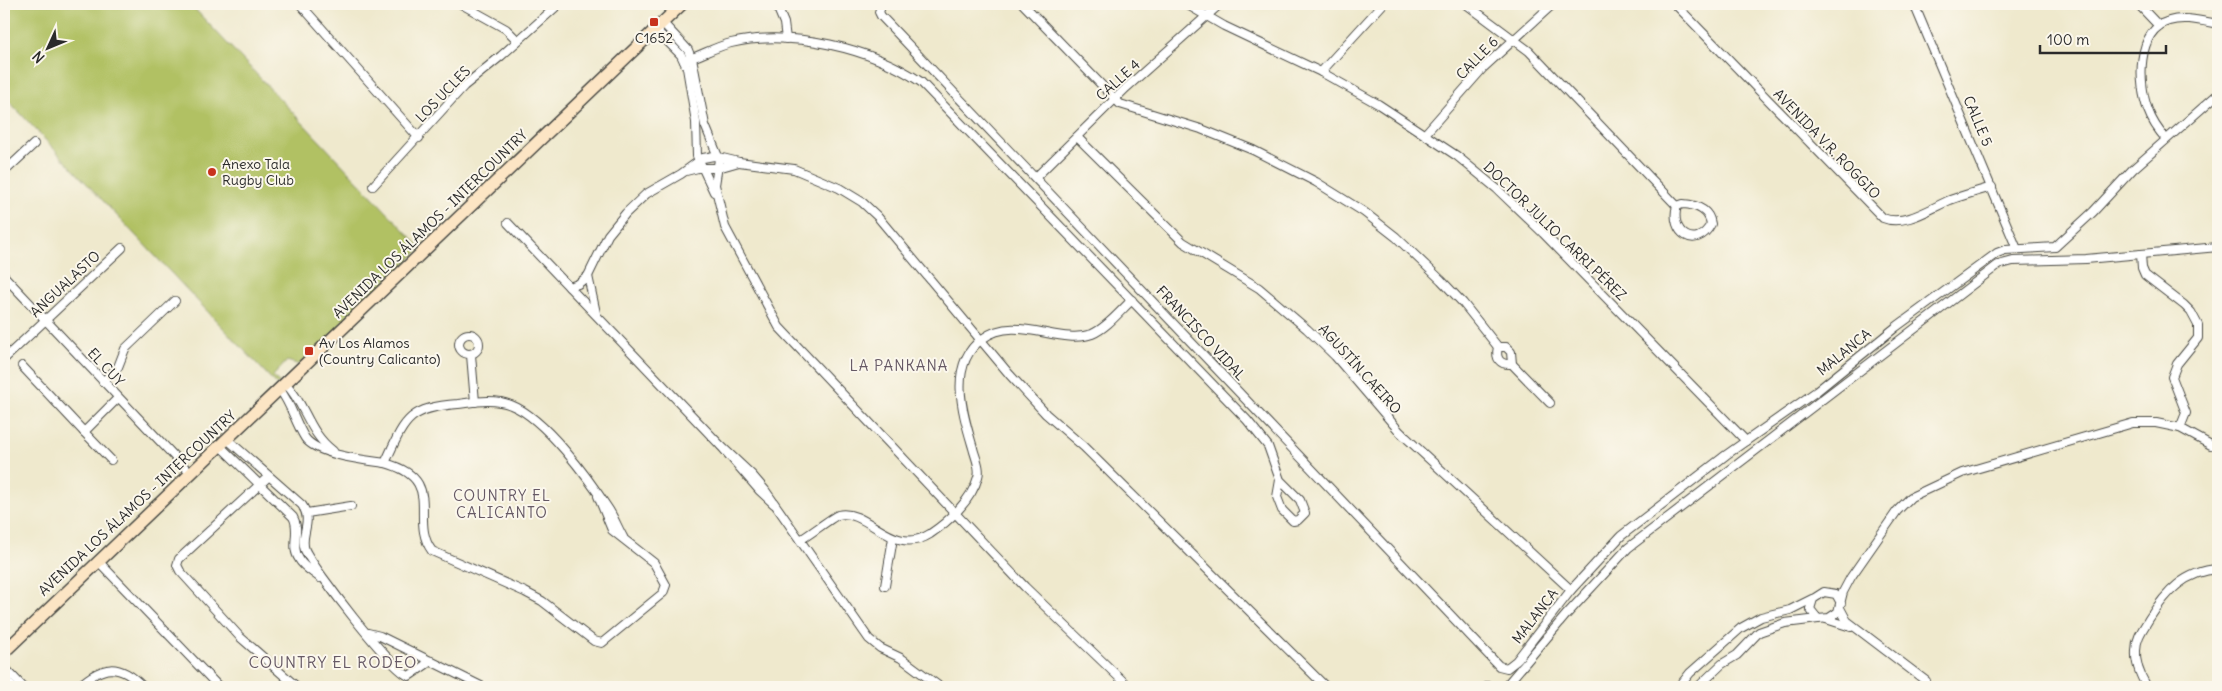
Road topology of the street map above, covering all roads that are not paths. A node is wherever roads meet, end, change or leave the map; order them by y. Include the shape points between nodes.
1 (300, 4) edge
2 (559, 4) edge
3 (682, 4) edge
4 (776, 4) edge
5 (1023, 4) edge
6 (1186, 4) edge
7 (1220, 4) edge
8 (1383, 4) edge
9 (1466, 4) edge
10 (1552, 4) edge
11 (1675, 4) edge
12 (1914, 4) edge
13 (2138, 4) edge
14 (464, 5) edge
15 (880, 8) edge
16 (1206, 17) junction
17 (2218, 24) edge
18 (659, 26) junction
19 (2159, 26) junction
20 (1514, 38) junction
21 (517, 40) junction
22 (786, 40) junction
23 (688, 60) junction
24 (1321, 72) junction
25 (2218, 94) edge
26 (1115, 99) junction
27 (1425, 134) junction
28 (1077, 137) junction
29 (419, 138) junction
30 (2166, 140) junction
31 (34, 144) dead end
32 (719, 157) junction
33 (740, 162) junction
34 (700, 164) junction
35 (718, 168) junction
36 (4, 172) edge
37 (1036, 177) junction
38 (373, 186) dead end
39 (1992, 186) junction
40 (716, 196) junction
41 (1678, 206) junction
42 (508, 223) dead end
43 (2218, 247) edge
44 (122, 248) dead end
45 (2017, 249) junction
46 (2141, 254) junction
47 (4, 276) edge
48 (588, 276) junction
49 (569, 287) junction
50 (1132, 300) junction
51 (175, 301) dead end
52 (596, 315) junction
53 (45, 320) junction
54 (981, 339) junction
55 (1498, 347) junction
56 (471, 355) dead end
57 (4, 359) edge
58 (1512, 364) junction
59 (22, 366) dead end
60 (103, 382) junction
61 (283, 387) junction
62 (118, 398) junction
63 (474, 402) junction
64 (1550, 403) dead end
65 (2180, 428) junction
66 (84, 432) junction
67 (224, 442) junction
68 (1746, 442) junction
69 (2211, 445) dead end
70 (110, 460) dead end
71 (385, 463) junction
72 (190, 474) junction
73 (268, 477) junction
74 (1280, 480) junction
75 (260, 485) junction
76 (351, 506) dead end
77 (307, 513) junction
78 (954, 513) junction
79 (893, 538) junction
80 (800, 540) junction
81 (98, 561) junction
82 (2218, 570) edge
83 (1850, 577) junction
84 (327, 584) junction
85 (885, 586) dead end
86 (1571, 590) junction
87 (1824, 592) junction
88 (1814, 598) junction
89 (1841, 605) junction
90 (1821, 619) junction
91 (1857, 630) junction
92 (368, 633) junction
93 (4, 652) edge
94 (431, 661) junction
95 (4, 667) edge
96 (1507, 668) joint
97 (4, 678) edge
98 (1926, 681) dead end
99 (478, 686) edge
100 (12, 687) edge
101 (23, 687) edge
102 (78, 687) edge
103 (143, 687) edge
104 (219, 687) edge
105 (298, 687) edge
106 (940, 687) edge
107 (1129, 687) edge
108 (1326, 687) edge
109 (1505, 687) edge
110 (1679, 687) edge
111 (1698, 687) edge
112 (2147, 687) edge

1 - 29 street
2 - 21 street, LOS UCLES
3 - 18 main road, AVENIDA LOS ÁLAMOS - INTERCOUNTRY
4 - 22 street via 784,23
5 - 26 street
6 - 16 street, DOCTOR JULIO CARRI PÉREZ
7 - 16 street, CALLE 4
8 - 24 street
9 - 20 street
10 - 20 street, CALLE 6
11 - 39 street, AVENIDA V.R. ROGGIO via 1883,218 1893,221 1907,218
12 - 39 street, CALLE 5
13 - 19 street
14 - 21 street via 506,29
15 - 37 street, FRANCISCO VIDAL
16 - 24 street, DOCTOR JULIO CARRI PÉREZ
16 - 26 street, CALLE 4
17 - 19 street via 2182,19 2170,20
18 - 23 street
18 - 61 main road, AVENIDA LOS ÁLAMOS - INTERCOUNTRY
19 - 30 street via 2145,46 2143,85 2147,108
20 - 27 street, CALLE 6
20 - 41 street
21 - 29 street, LOS UCLES via 464,86
22 - 23 street via 734,42
22 - 50 street via 821,42 854,50 921,82
23 - 32 street via 697,74 704,126
23 - 34 street
24 - 27 street, DOCTOR JULIO CARRI PÉREZ
25 - 30 street, MALANCA
26 - 28 street, CALLE 4
26 - 55 street via 1124,106 1253,150 1339,196 1377,222 1419,258 1463,303
27 - 68 street, DOCTOR JULIO CARRI PÉREZ via 1476,171 1524,214
28 - 37 street, CALLE 4
28 - 86 street, AGUSTÍN CAEIRO via 1183,242 1259,288 1308,329 1400,432
29 - 38 street, LOS UCLES
30 - 45 street, MALANCA via 2054,247
31 - 36 street
32 - 33 street
32 - 34 street via 709,156
32 - 35 street
33 - 35 street
33 - 54 street via 794,169 839,188 862,202
34 - 35 street
34 - 40 street
34 - 48 street via 652,189 626,213 608,234
35 - 40 street
37 - 96 street, FRANCISCO VIDAL via 1499,666
39 - 45 street, CALLE 5
40 - 78 street via 728,235 784,333
41 - 41 street via 1688,204 1702,209 1710,219 1707,230 1693,238 1682,234 1676,222
42 - 49 street
43 - 46 street
44 - 53 street, ANGUALASTO
45 - 68 street, MALANCA via 1997,253
46 - 65 street via 2145,275 2184,305 2198,324 2198,338 2173,371 2174,384 2186,413
46 - 109 street via 2013,261 1990,270 1628,548
47 - 53 street, EL CUY
48 - 49 street
48 - 52 street
49 - 52 street
50 - 54 street via 1090,335 1017,328
50 - 74 street via 1261,436 1272,455
51 - 60 street via 125,349 118,367
52 - 80 street via 774,504
53 - 57 street, ANGUALASTO
53 - 60 street, EL CUY
54 - 78 street via 964,363 960,378 978,477 970,495
54 - 108 street via 1046,414 1084,447
55 - 58 street via 1506,347 1511,352
55 - 58 street via 1496,355 1499,361
56 - 63 street
58 - 64 street
59 - 66 street
60 - 62 street, EL CUY
61 - 67 main road, AVENIDA LOS ÁLAMOS - INTERCOUNTRY
61 - 71 street via 308,441 318,448
62 - 66 street
62 - 72 street, EL CUY
63 - 71 street via 429,407 415,414 401,428
63 - 71 street via 501,402 526,414 580,468 624,539 658,568 666,580 666,589 606,641 598,643 525,592 432,551 425,538 421,491 408,472
65 - 69 street
65 - 83 street via 2133,423 1942,481 1905,502
66 - 70 street
67 - 72 main road, AVENIDA LOS ÁLAMOS - INTERCOUNTRY
67 - 73 street
67 - 75 street
68 - 86 street, MALANCA via 1621,536
72 - 81 main road, AVENIDA LOS ÁLAMOS - INTERCOUNTRY
73 - 75 street
73 - 77 street
74 - 74 street via 1279,504 1288,517 1298,520 1305,513 1304,506
75 - 84 street via 293,517 296,524 294,546 299,560
75 - 105 street via 179,559 177,565 240,636
76 - 77 street
77 - 84 street via 304,546
78 - 79 street via 926,536 910,540
78 - 107 street
79 - 80 street via 851,516 839,515
79 - 85 street
80 - 106 street via 869,639
81 - 93 main road, AVENIDA LOS ÁLAMOS - INTERCOUNTRY
81 - 104 street
82 - 112 street via 2200,572 2180,582 2161,600 2146,624 2137,640 2136,652
83 - 87 street
83 - 89 street
84 - 92 street
86 - 96 street, MALANCA via 1516,661
87 - 88 street
87 - 89 street via 1836,594
88 - 90 street via 1810,609
88 - 110 street via 1790,610 1761,617 1741,628 1690,673
89 - 90 street via 1836,614
89 - 91 street via 1846,622
90 - 91 street
90 - 111 street via 1785,623 1759,632
91 - 98 street
92 - 94 street
92 - 94 street via 406,676 412,676
94 - 99 street
95 - 101 street
97 - 100 street
102 - 103 street via 96,673 110,668 127,674

